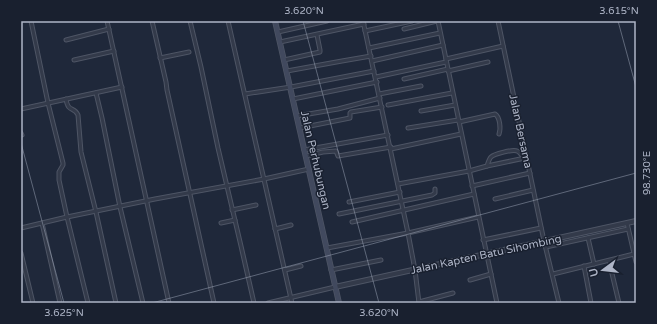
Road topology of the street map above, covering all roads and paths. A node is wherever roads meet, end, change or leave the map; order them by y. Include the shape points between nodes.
1 (31, 21) edge
2 (107, 21) edge
3 (152, 21) edge
4 (190, 21) edge
5 (228, 21) edge
6 (275, 21) edge
7 (327, 21) edge
8 (412, 21) edge
9 (437, 21) edge
10 (498, 21) edge
11 (364, 23) edge
12 (109, 29) junction
13 (404, 29) dead end
14 (365, 30) junction
15 (278, 32) junction
16 (440, 32) junction
17 (317, 35) junction
18 (66, 40) dead end
19 (280, 42) junction
20 (443, 45) junction
21 (502, 46) junction
22 (369, 48) junction
23 (114, 52) junction
24 (190, 52) dead end
25 (371, 56) junction
26 (160, 58) junction
27 (74, 60) dead end
28 (284, 60) junction
29 (372, 61) junction
30 (446, 61) junction
31 (488, 62) dead end
32 (374, 70) junction
33 (448, 70) junction
34 (287, 71) junction
35 (376, 77) junction
36 (404, 79) dead end
37 (377, 82) junction
38 (421, 86) dead end
39 (122, 87) junction
40 (291, 87) junction
41 (96, 93) junction
42 (452, 93) junction
43 (245, 94) junction
44 (379, 94) junction
45 (380, 98) junction
46 (66, 99) junction
47 (293, 99) junction
48 (48, 103) junction
49 (388, 105) dead end
50 (455, 105) junction
51 (382, 107) junction
52 (21, 109) edge
53 (421, 111) dead end
54 (297, 116) junction
55 (458, 121) junction
56 (300, 128) junction
57 (408, 128) dead end
58 (461, 134) junction
59 (500, 134) dead end
60 (388, 135) junction
61 (391, 148) junction
62 (304, 150) junction
63 (306, 156) junction
64 (525, 157) junction
65 (487, 166) junction
66 (309, 169) junction
67 (469, 171) junction
68 (530, 173) junction
69 (264, 179) junction
70 (398, 184) junction
71 (226, 186) junction
72 (472, 186) junction
73 (435, 189) dead end
74 (533, 190) junction
75 (400, 192) junction
76 (189, 193) junction
77 (474, 194) junction
78 (495, 199) dead end
79 (148, 201) junction
80 (349, 202) dead end
81 (402, 202) junction
82 (256, 205) dead end
83 (120, 207) junction
84 (232, 210) junction
85 (404, 211) junction
86 (96, 212) junction
87 (340, 214) dead end
88 (67, 217) junction
89 (478, 217) junction
90 (235, 220) junction
91 (636, 221) edge
92 (352, 222) dead end
93 (42, 223) junction
94 (221, 223) dead end
95 (627, 223) junction
96 (291, 225) dead end
97 (21, 228) edge
98 (275, 228) junction
99 (541, 228) junction
100 (628, 229) junction
101 (408, 233) junction
102 (588, 238) junction
103 (483, 240) junction
104 (544, 241) junction
105 (546, 247) junction
106 (327, 248) junction
107 (21, 253) edge
108 (486, 254) junction
109 (634, 254) junction
110 (381, 260) dead end
111 (609, 261) junction
112 (636, 262) edge
113 (594, 264) junction
114 (301, 266) dead end
115 (584, 266) junction
116 (285, 270) junction
117 (332, 270) junction
118 (415, 270) junction
119 (491, 274) junction
120 (553, 274) junction
121 (470, 280) dead end
122 (335, 287) junction
123 (454, 293) dead end
124 (291, 297) junction
125 (419, 302) edge
126 (33, 303) edge
127 (60, 303) edge
128 (88, 303) edge
129 (116, 303) edge
130 (143, 303) edge
131 (170, 303) edge
132 (214, 303) edge
133 (254, 303) edge
134 (268, 303) edge
135 (292, 303) edge
136 (338, 303) edge
137 (497, 303) edge
138 (559, 303) edge
139 (591, 303) edge
140 (619, 303) edge

1 - 48 street
2 - 12 street
3 - 26 street
4 - 71 street
5 - 43 street
6 - 15 main road, Jalan Perhubungan
7 - 15 street
8 - 14 street
9 - 13 street
9 - 16 street
10 - 21 street, Jalan Bersama
11 - 14 street
11 - 17 street
12 - 18 street
12 - 23 street
14 - 22 street
15 - 19 main road, Jalan Perhubungan
16 - 20 street
16 - 22 street
17 - 19 street
17 - 28 street via 320,52
19 - 28 main road, Jalan Perhubungan
20 - 29 street
20 - 30 street
21 - 30 street
21 - 64 street, Jalan Bersama
22 - 25 street
23 - 27 street
23 - 39 street
24 - 26 street
25 - 29 street
25 - 34 street
26 - 76 street
28 - 34 main road, Jalan Perhubungan
29 - 32 street
30 - 33 street
30 - 35 street
31 - 33 street
32 - 35 street
32 - 40 street
33 - 36 street
33 - 42 street
34 - 40 main road, Jalan Perhubungan
35 - 37 street
37 - 44 street
37 - 47 street
38 - 44 street
39 - 41 street
39 - 79 street
40 - 43 street
40 - 47 main road, Jalan Perhubungan
41 - 46 street
41 - 83 street
42 - 49 street
42 - 50 street
43 - 69 street
44 - 45 street
45 - 51 street
45 - 54 street
46 - 48 street
46 - 86 street via 68,108 78,115 80,148
47 - 54 main road, Jalan Perhubungan
48 - 52 street
48 - 88 street via 63,164 58,176
50 - 53 street
50 - 55 street
51 - 56 street via 351,112 350,118
51 - 60 street
54 - 56 main road, Jalan Perhubungan
55 - 57 street
55 - 58 street
55 - 59 street via 496,114
56 - 62 main road, Jalan Perhubungan
58 - 61 street
58 - 67 street
60 - 61 street
60 - 62 street
61 - 63 street via 338,156 336,151
61 - 70 street
62 - 63 main road, Jalan Perhubungan
63 - 66 main road, Jalan Perhubungan
64 - 65 street
64 - 65 street via 516,150 508,151 491,157
64 - 68 street, Jalan Bersama
65 - 67 street
66 - 69 street
66 - 106 main road, Jalan Perhubungan
67 - 70 street
67 - 72 street
68 - 72 street
68 - 74 street, Jalan Bersama
69 - 71 street
69 - 98 street
70 - 75 street
71 - 76 street
71 - 84 street
72 - 77 street
73 - 81 street via 432,195
74 - 78 street
74 - 99 street, Jalan Bersama
75 - 80 street
75 - 81 street
76 - 79 street
76 - 132 street
77 - 85 street
77 - 89 street
79 - 83 street
79 - 131 street
81 - 85 street
81 - 87 street
82 - 84 street
83 - 86 street
83 - 130 street
84 - 90 street
85 - 92 street
85 - 101 street
86 - 88 street
86 - 129 street
88 - 93 street
88 - 128 street
89 - 101 street
89 - 103 street
90 - 94 street
90 - 133 street
91 - 95 street, Jalan Kapten Batu Sihombing
93 - 97 street
93 - 127 street
95 - 100 street
95 - 104 street, Jalan Kapten Batu Sihombing
96 - 98 street
98 - 116 street
99 - 103 street
99 - 104 street, Jalan Bersama
100 - 102 street
100 - 109 street
101 - 106 street
101 - 118 street
102 - 105 street
102 - 113 street
103 - 108 street
104 - 105 street, Jalan Bersama
104 - 108 street, Jalan Kapten Batu Sihombing
105 - 120 street, Jalan Bersama
106 - 117 main road, Jalan Perhubungan
107 - 126 street
108 - 118 street, Jalan Kapten Batu Sihombing
108 - 119 street
109 - 111 street
109 - 112 street
110 - 117 street
111 - 113 street
111 - 140 street
113 - 115 street
114 - 116 street
115 - 120 street
115 - 139 street
116 - 124 street
117 - 122 main road, Jalan Perhubungan
118 - 122 street, Jalan Kapten Batu Sihombing
118 - 125 street
119 - 121 street
119 - 137 street
120 - 138 street, Jalan Bersama
122 - 124 street
122 - 136 main road, Jalan Perhubungan
123 - 125 street
124 - 134 street
124 - 135 street

